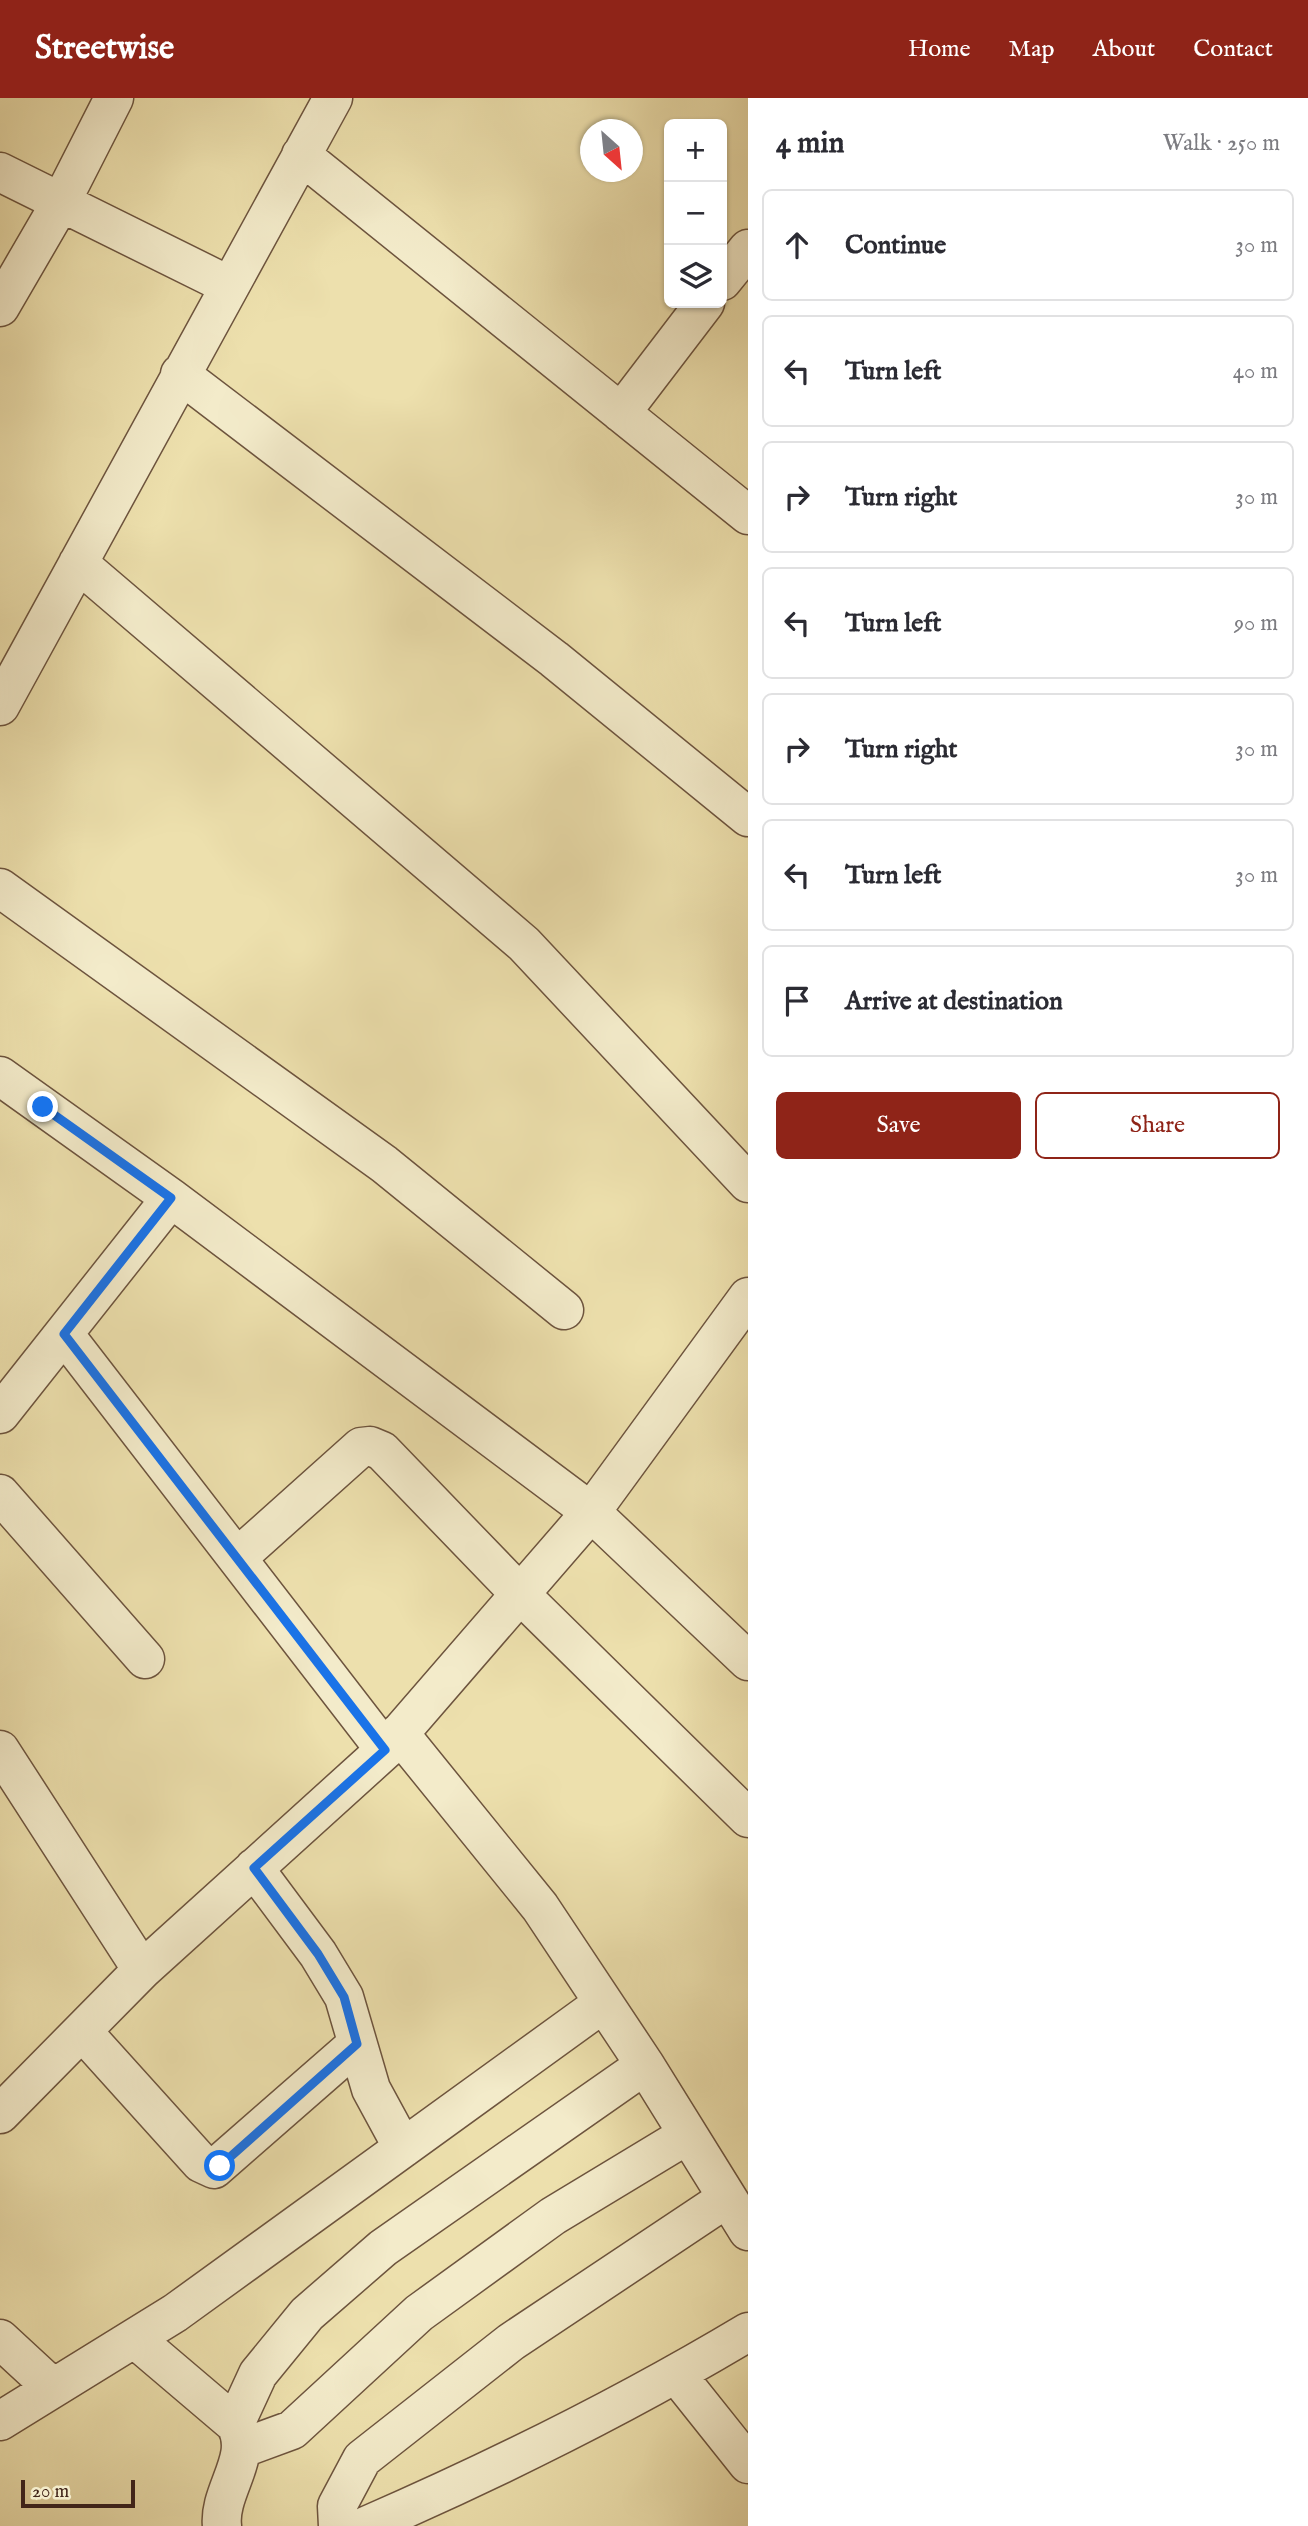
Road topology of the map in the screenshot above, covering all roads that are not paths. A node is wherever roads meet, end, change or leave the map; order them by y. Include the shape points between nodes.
1 (114, 98) edge
2 (333, 98) edge
3 (301, 155) junction
4 (0, 172) edge
5 (61, 202) junction
6 (748, 249) edge
7 (727, 275) edge
8 (228, 285) junction
9 (0, 307) edge
10 (701, 308) edge
11 (180, 374) junction
12 (621, 413) junction
13 (748, 515) edge
14 (78, 564) junction
15 (0, 706) edge
16 (748, 817) edge
17 (0, 888) edge
18 (0, 1076) edge
19 (748, 1183) edge
20 (171, 1198) junction
21 (748, 1297) edge
22 (564, 1310) dead end
23 (64, 1334) junction
24 (0, 1414) edge
25 (0, 1494) edge
26 (591, 1512) junction
27 (238, 1558) junction
28 (520, 1594) junction
29 (145, 1659) dead end
30 (748, 1661) edge
31 (392, 1742) junction
32 (0, 1750) edge
33 (748, 1818) edge
34 (254, 1868) junction
35 (142, 1970) junction
36 (602, 2004) junction
37 (82, 2031) junction
38 (357, 2044) junction
39 (645, 2065) junction
40 (0, 2114) edge
41 (687, 2135) junction
42 (402, 2148) junction
43 (727, 2198) junction
44 (748, 2231) edge
45 (748, 2332) edge
46 (0, 2339) edge
47 (135, 2339) junction
48 (677, 2375) junction
49 (53, 2388) junction
50 (0, 2421) edge
51 (239, 2436) junction
52 (748, 2464) edge
53 (222, 2526) edge
54 (338, 2526) edge
55 (366, 2526) edge

1 - 5 street
2 - 3 street
3 - 8 street
3 - 12 street
4 - 5 street
5 - 8 street
5 - 9 street
6 - 7 street
8 - 11 street
10 - 12 street
11 - 14 street
11 - 16 street via 554,659
12 - 13 street
14 - 15 street
14 - 19 street via 524,944
17 - 22 street via 384,1164
18 - 20 street
20 - 23 street
20 - 26 street
21 - 26 street
23 - 24 street
23 - 27 street
25 - 29 street
26 - 28 street
26 - 30 street
27 - 28 street via 361,1447 370,1446 382,1451
27 - 31 street
28 - 31 street
28 - 33 street
31 - 34 street
31 - 36 street via 540,1907
32 - 35 street
34 - 35 street
34 - 38 street via 337,1986
35 - 37 street
36 - 39 street
36 - 42 street
37 - 38 street via 201,2163 214,2169
37 - 40 street
38 - 42 street via 371,2089
39 - 41 street
39 - 51 street via 383,2248 307,2314 258,2374
41 - 43 street
41 - 51 street via 553,2216 419,2313 292,2431
42 - 47 street
43 - 44 street
43 - 54 street via 511,2342 362,2459 337,2506
45 - 48 street
46 - 49 street
47 - 49 street
47 - 51 street
48 - 52 street
48 - 55 street via 453,2488
49 - 50 street
51 - 53 street

